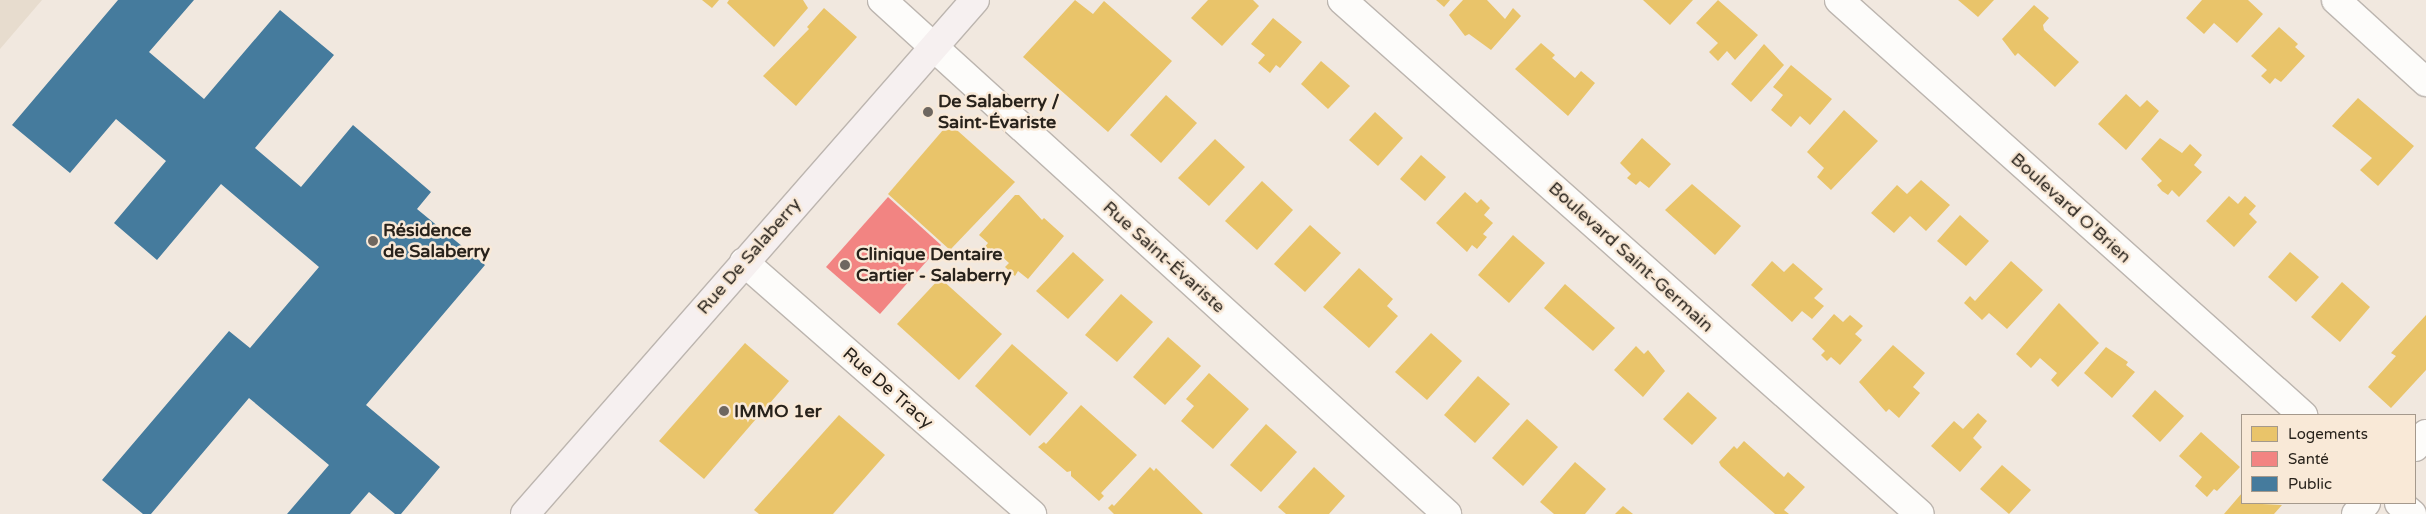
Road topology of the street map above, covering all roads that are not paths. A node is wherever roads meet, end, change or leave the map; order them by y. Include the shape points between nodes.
1 (882, 0) edge
2 (975, 0) edge
3 (1342, 0) edge
4 (1839, 0) edge
5 (2336, 0) edge
6 (933, 47) junction
7 (2426, 82) edge
8 (744, 262) junction
9 (2302, 414) edge
10 (2426, 434) edge
11 (2416, 446) edge
12 (2365, 504) edge
13 (2400, 504) edge
14 (525, 514) edge
15 (1032, 514) edge
16 (1447, 514) edge
17 (1920, 514) edge
18 (2356, 514) edge
19 (2412, 514) edge

1 - 6 street, Rue Saint-Évariste
2 - 6 main road, Rue De Salaberry
3 - 17 street, Boulevard Saint-Germain
4 - 9 street, Boulevard O'Brien
5 - 7 street
6 - 8 main road, Rue De Salaberry
6 - 16 street, Rue Saint-Évariste
8 - 14 main road, Rue De Salaberry
8 - 15 street, Rue De Tracy
10 - 11 street
12 - 18 street
13 - 19 street

